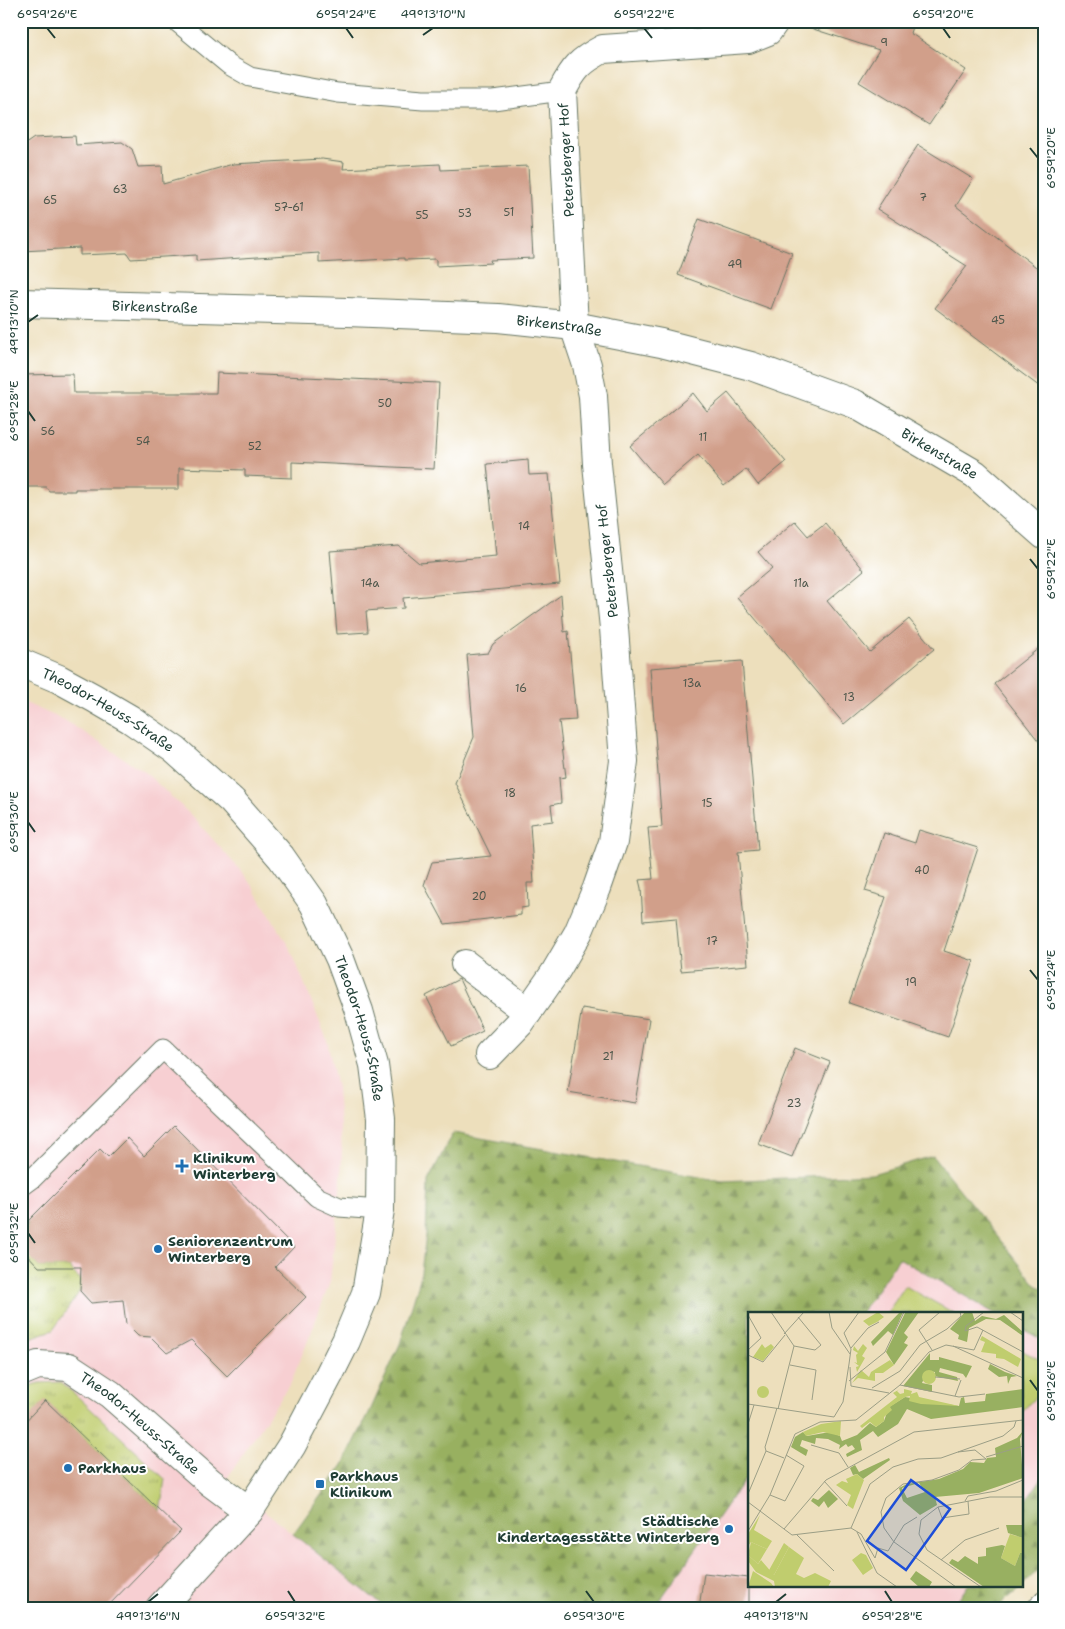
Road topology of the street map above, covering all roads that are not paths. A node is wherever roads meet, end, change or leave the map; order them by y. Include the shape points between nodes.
1 (176, 21) edge
2 (775, 21) edge
3 (562, 91) junction
4 (21, 303) edge
5 (574, 326) junction
6 (1044, 535) edge
7 (21, 663) edge
8 (465, 964) dead end
9 (528, 1012) junction
10 (489, 1055) dead end
11 (21, 1186) edge
12 (380, 1210) junction
13 (21, 1372) edge
14 (248, 1511) junction
15 (160, 1608) edge

1 - 3 lane, Petersberger Hof via 229,65 250,77 338,93 423,100 493,100
2 - 3 street, Petersberger Hof via 768,31 748,39 603,49 584,59
3 - 5 street, Petersberger Hof
4 - 5 street, Birkenstraße via 366,312 498,318
5 - 6 street, Birkenstraße via 661,343 751,366 855,404 974,474
5 - 9 street, Petersberger Hof via 593,396 624,761 613,842 597,888 578,933
7 - 12 street, Theodor-Heuss-Straße via 59,679 130,718 175,750 232,801 281,857 314,904 340,958 374,1065 381,1119
8 - 9 street
9 - 10 street, Petersberger Hof
11 - 12 lane via 32,1179 163,1049 317,1197 339,1207
12 - 14 street, Theodor-Heuss-Straße via 366,1293 346,1341 292,1444
13 - 14 street, Theodor-Heuss-Straße via 38,1365 69,1367 110,1394
14 - 15 street, Theodor-Heuss-Straße

